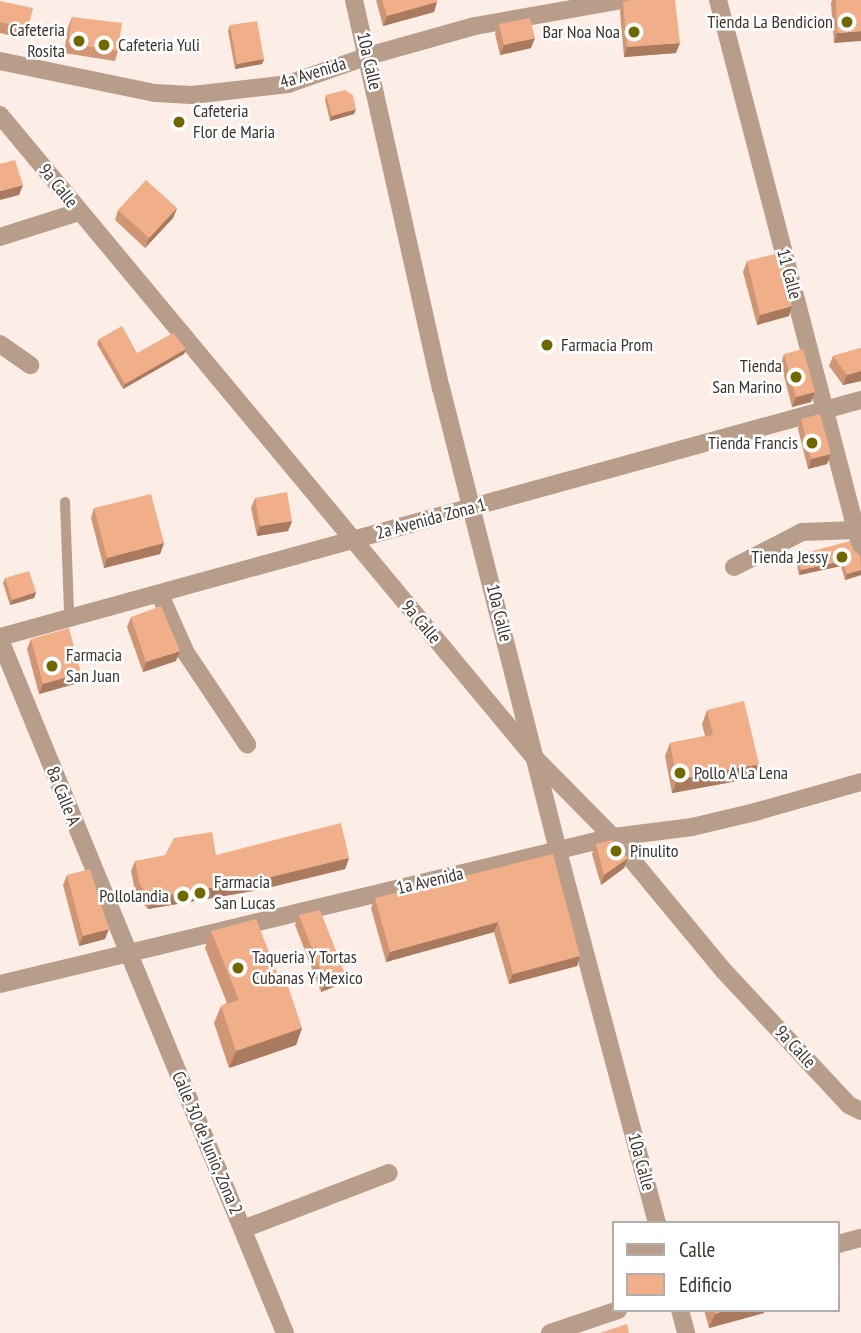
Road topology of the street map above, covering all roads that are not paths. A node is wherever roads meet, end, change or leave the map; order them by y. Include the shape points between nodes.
1 (354, 0) edge
2 (622, 0) edge
3 (718, 0) edge
4 (368, 56) junction
5 (0, 61) edge
6 (0, 115) edge
7 (79, 212) junction
8 (0, 237) edge
9 (0, 344) edge
10 (30, 365) dead end
11 (861, 400) edge
12 (825, 409) junction
13 (65, 502) dead end
14 (473, 507) junction
15 (856, 530) junction
16 (352, 540) junction
17 (861, 549) edge
18 (734, 567) dead end
19 (160, 595) junction
20 (73, 618) junction
21 (0, 638) edge
22 (247, 744) dead end
23 (534, 757) junction
24 (861, 782) edge
25 (613, 837) junction
26 (558, 851) junction
27 (127, 953) junction
28 (0, 984) edge
29 (861, 1111) edge
30 (389, 1173) dead end
31 (656, 1221) edge
32 (243, 1229) junction
33 (861, 1237) edge
34 (840, 1243) edge
35 (612, 1312) edge
36 (681, 1312) edge
37 (285, 1333) edge
38 (550, 1333) edge
39 (686, 1333) edge

1 - 4 street, 10a Calle
2 - 4 street, 4a Avenida via 475,26
3 - 12 street, 11 Calle
4 - 5 street, 4a Avenida via 288,84 192,95 155,93
4 - 14 street, 10a Calle
6 - 7 street, 9a Calle
7 - 8 street
7 - 16 street, 9a Calle
9 - 10 street
11 - 12 street, 2a Avenida Zona 1
12 - 14 street, 2a Avenida Zona 1
12 - 15 street, 11 Calle
13 - 20 lane
14 - 16 street, 2a Avenida Zona 1
14 - 23 street, 10a Calle
15 - 17 street, 11 Calle
15 - 18 street via 802,532
16 - 19 street, 2a Avenida Zona 1
16 - 23 street, 9a Calle
19 - 20 street, 2a Avenida Zona 1
19 - 22 street via 186,653
20 - 21 street, 2a Avenida Zona 1
21 - 27 street, 8a Calle A
23 - 25 street, 9a Calle
23 - 26 street, 10a Calle
24 - 25 street, 1a Avenida via 692,827
25 - 26 street, 1a Avenida
25 - 29 street, 9a Calle via 723,970 849,1105
26 - 27 street, 1a Avenida
26 - 31 street, 10a Calle
27 - 28 street, 1a Avenida
27 - 32 street, Calle 30 de Junio, Zona 2
30 - 32 street
32 - 37 street, Calle 30 de Junio, Zona 2
33 - 34 street
35 - 38 street
36 - 39 street

